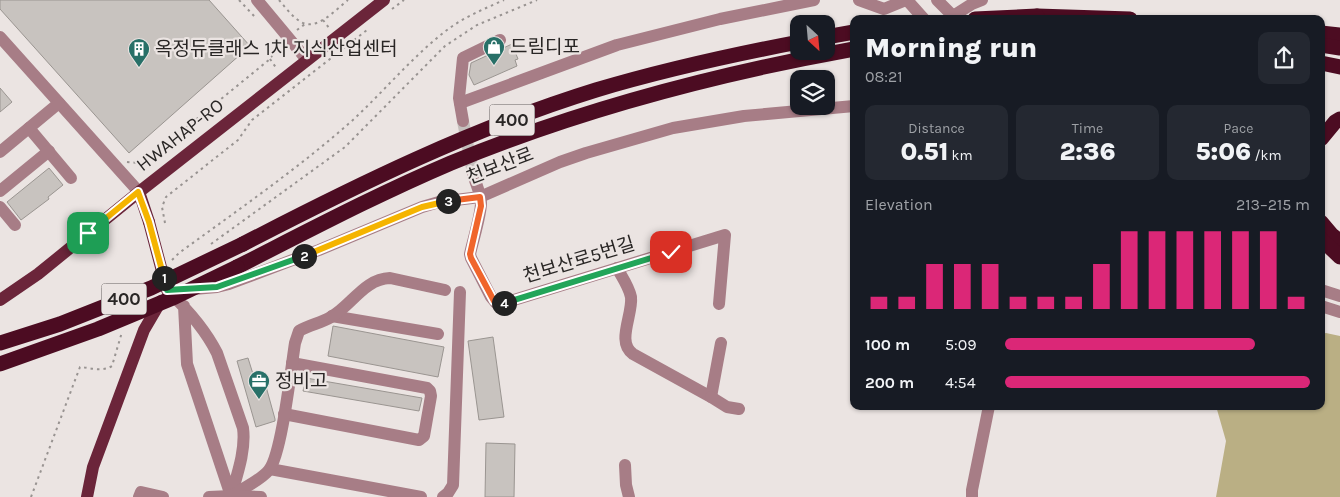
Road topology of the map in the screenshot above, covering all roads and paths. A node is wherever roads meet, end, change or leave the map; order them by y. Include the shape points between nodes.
1 (240, 0) edge
2 (257, 0) edge
3 (279, 0) edge
4 (348, 0) edge
5 (404, 0) edge
6 (504, 0) edge
7 (537, 0) edge
8 (814, 0) edge
9 (859, 0) edge
10 (906, 0) edge
11 (937, 0) edge
12 (982, 0) edge
13 (386, 6) edge
14 (920, 15) edge
15 (951, 15) edge
16 (958, 15) edge
17 (259, 22) dead end
18 (367, 29) dead end
19 (850, 33) edge
20 (1325, 33) edge
21 (835, 35) edge
22 (1340, 35) edge
23 (272, 36) dead end
24 (0, 37) edge
25 (500, 40) dead end
26 (790, 44) edge
27 (1325, 46) edge
28 (1340, 48) edge
29 (850, 50) edge
30 (850, 56) edge
31 (307, 60) junction
32 (787, 61) junction
33 (1325, 64) edge
34 (1340, 67) edge
35 (59, 103) junction
36 (460, 103) junction
37 (850, 106) edge
38 (1340, 119) edge
39 (463, 121) tunnel mouth
40 (29, 128) junction
41 (1325, 134) edge
42 (2, 147) edge
43 (49, 151) junction
44 (122, 160) dead end
45 (473, 173) tunnel mouth
46 (71, 178) dead end
47 (0, 191) edge
48 (138, 192) junction
49 (480, 197) junction
50 (0, 207) edge
51 (165, 223) dead end
52 (1325, 227) edge
53 (0, 228) edge
54 (1340, 241) edge
55 (1325, 243) edge
56 (208, 246) dead end
57 (1340, 256) edge
58 (167, 264) dead end
59 (617, 268) junction
60 (167, 290) junction
61 (445, 290) dead end
62 (1325, 291) edge
63 (460, 292) dead end
64 (1340, 296) edge
65 (0, 300) edge
66 (719, 304) dead end
67 (184, 306) junction
68 (1325, 307) edge
69 (1340, 312) edge
70 (332, 316) junction
71 (123, 329) dead end
72 (438, 334) dead end
73 (0, 343) edge
74 (720, 343) dead end
75 (0, 364) edge
76 (292, 364) junction
77 (711, 397) junction
78 (739, 409) dead end
79 (988, 410) edge
80 (284, 414) junction
81 (625, 464) dead end
82 (270, 469) junction
83 (231, 496) edge
84 (31, 497) edge
85 (87, 497) edge
86 (139, 497) edge
87 (163, 497) edge
88 (209, 497) edge
89 (261, 497) edge
90 (421, 497) edge
91 (443, 497) edge
92 (629, 497) edge
93 (972, 497) edge

1 - 17 path
2 - 31 street
3 - 4 path via 305,24 321,22
5 - 13 path
6 - 58 path via 446,30 354,119
7 - 56 path via 476,25 445,46 345,146
8 - 36 street via 617,45
9 - 10 street via 884,9
10 - 14 street
11 - 15 street
12 - 16 street
13 - 31 main road, HWAHAP-RO
18 - 51 path via 252,120 238,140 166,197 162,207
19 - 21 highway
20 - 22 highway
23 - 44 path via 274,46 270,59 144,162
24 - 35 street
25 - 36 street via 463,58
26 - 73 highway, 400, bridge via 673,69 596,90 534,112 390,170 151,288 60,324
27 - 28 highway
29 - 32 highway, 400
30 - 32 highway
31 - 48 main road, HWAHAP-RO
32 - 75 highway, 400, bridge via 610,106 534,131 376,197 175,297
33 - 34 highway
35 - 40 street
35 - 48 street
36 - 39 street
37 - 49 street, 천보산로 via 744,116 674,128 560,162
38 - 41 highway
40 - 42 street
40 - 43 street
43 - 46 street
43 - 47 street
45 - 49 street
48 - 60 main road, bridge
48 - 65 main road, HWAHAP-RO via 38,274
49 - 59 street, 천보산로5번길 via 481,206 470,254 496,303
49 - 60 street, 천보산로 via 422,207 229,284 207,289
50 - 53 street via 12,222
52 - 54 highway
55 - 57 highway
59 - 66 street, 천보산로5번길 via 725,235
59 - 77 street via 630,296 628,350
60 - 67 street
60 - 85 main road via 144,330 93,467
61 - 70 street via 384,278 359,292
62 - 64 street
63 - 91 street via 453,485
67 - 83 street via 187,364
67 - 83 street via 217,353 243,428 240,460
68 - 69 street
70 - 72 street
70 - 76 street via 299,331
71 - 84 path via 112,366 100,370 80,367
74 - 77 street
76 - 80 street
76 - 80 street via 427,388 431,396 424,436 419,440
77 - 78 street via 727,407
79 - 93 street
80 - 82 street
81 - 92 street
82 - 83 street
82 - 90 street
83 - 88 street
83 - 89 street
86 - 87 street via 141,492

